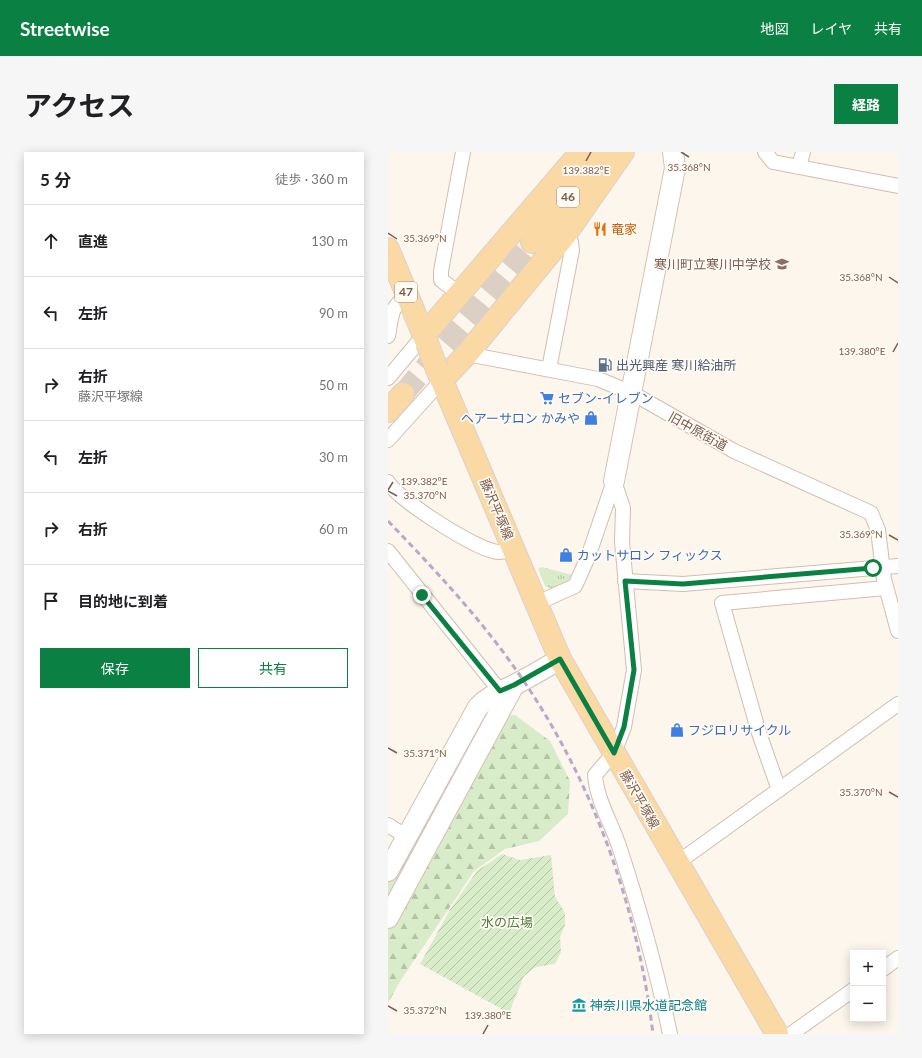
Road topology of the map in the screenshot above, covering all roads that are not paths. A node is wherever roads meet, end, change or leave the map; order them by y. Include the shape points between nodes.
1 (463, 152) edge
2 (581, 152) edge
3 (605, 152) edge
4 (623, 152) edge
5 (673, 152) edge
6 (765, 152) edge
7 (803, 152) edge
8 (798, 167) junction
9 (898, 186) edge
10 (564, 235) junction
11 (532, 242) tunnel mouth
12 (388, 249) edge
13 (460, 294) junction
14 (408, 295) junction
15 (388, 336) edge
16 (426, 339) junction
17 (467, 354) junction
18 (548, 369) junction
19 (440, 375) junction
20 (388, 378) edge
21 (632, 393) junction
22 (403, 394) tunnel mouth
23 (388, 411) edge
24 (388, 440) edge
25 (614, 481) junction
26 (388, 482) edge
27 (514, 548) junction
28 (388, 551) edge
29 (898, 566) edge
30 (883, 567) junction
31 (625, 581) junction
32 (886, 588) junction
33 (538, 603) junction
34 (898, 632) edge
35 (560, 659) junction
36 (507, 688) junction
37 (898, 704) edge
38 (492, 706) junction
39 (614, 753) junction
40 (779, 790) junction
41 (388, 825) edge
42 (407, 837) junction
43 (677, 863) junction
44 (388, 871) edge
45 (388, 918) edge
46 (898, 958) edge
47 (886, 967) edge
48 (850, 992) edge
49 (670, 1034) edge
50 (776, 1034) edge
51 (791, 1034) edge

1 - 13 street via 441,271 441,280
2 - 13 main road
3 - 11 main road, 46
4 - 10 main road
5 - 21 street via 675,168
6 - 8 street via 773,162
7 - 8 street
8 - 9 street
10 - 17 main road
10 - 18 street via 571,242 572,250
12 - 14 main road, 47
13 - 16 main road
14 - 15 street via 393,309
14 - 16 main road, 47
16 - 19 main road, 47, bridge
16 - 20 street
17 - 18 street, 旧中原街道
17 - 19 main road
18 - 21 street, 旧中原街道 via 598,378
19 - 24 street
19 - 27 main road, 藤沢平塚線 / 47
21 - 25 street
21 - 30 street, 旧中原街道 via 734,450 871,513 878,530
22 - 23 main road
25 - 31 street via 623,508
25 - 33 street via 575,586
26 - 27 street via 409,502 442,526 471,542 498,552
27 - 33 main road, 藤沢平塚線 / 47
28 - 36 street
29 - 30 street
30 - 31 street via 683,584
30 - 32 street, 旧中原街道
31 - 39 street via 634,670 624,727
32 - 34 street, 旧中原街道
32 - 40 street via 722,603 758,732
33 - 35 main road, 藤沢平塚線 / 47
35 - 36 street
35 - 39 main road, 藤沢平塚線 / 47
36 - 38 street
37 - 40 street
38 - 42 street via 478,707
38 - 45 street
39 - 43 main road, 藤沢平塚線 / 47
39 - 49 street via 595,775 596,790 619,846
40 - 43 street
41 - 42 street
42 - 44 street
43 - 50 main road, 藤沢平塚線 / 47
46 - 47 street
48 - 51 street

